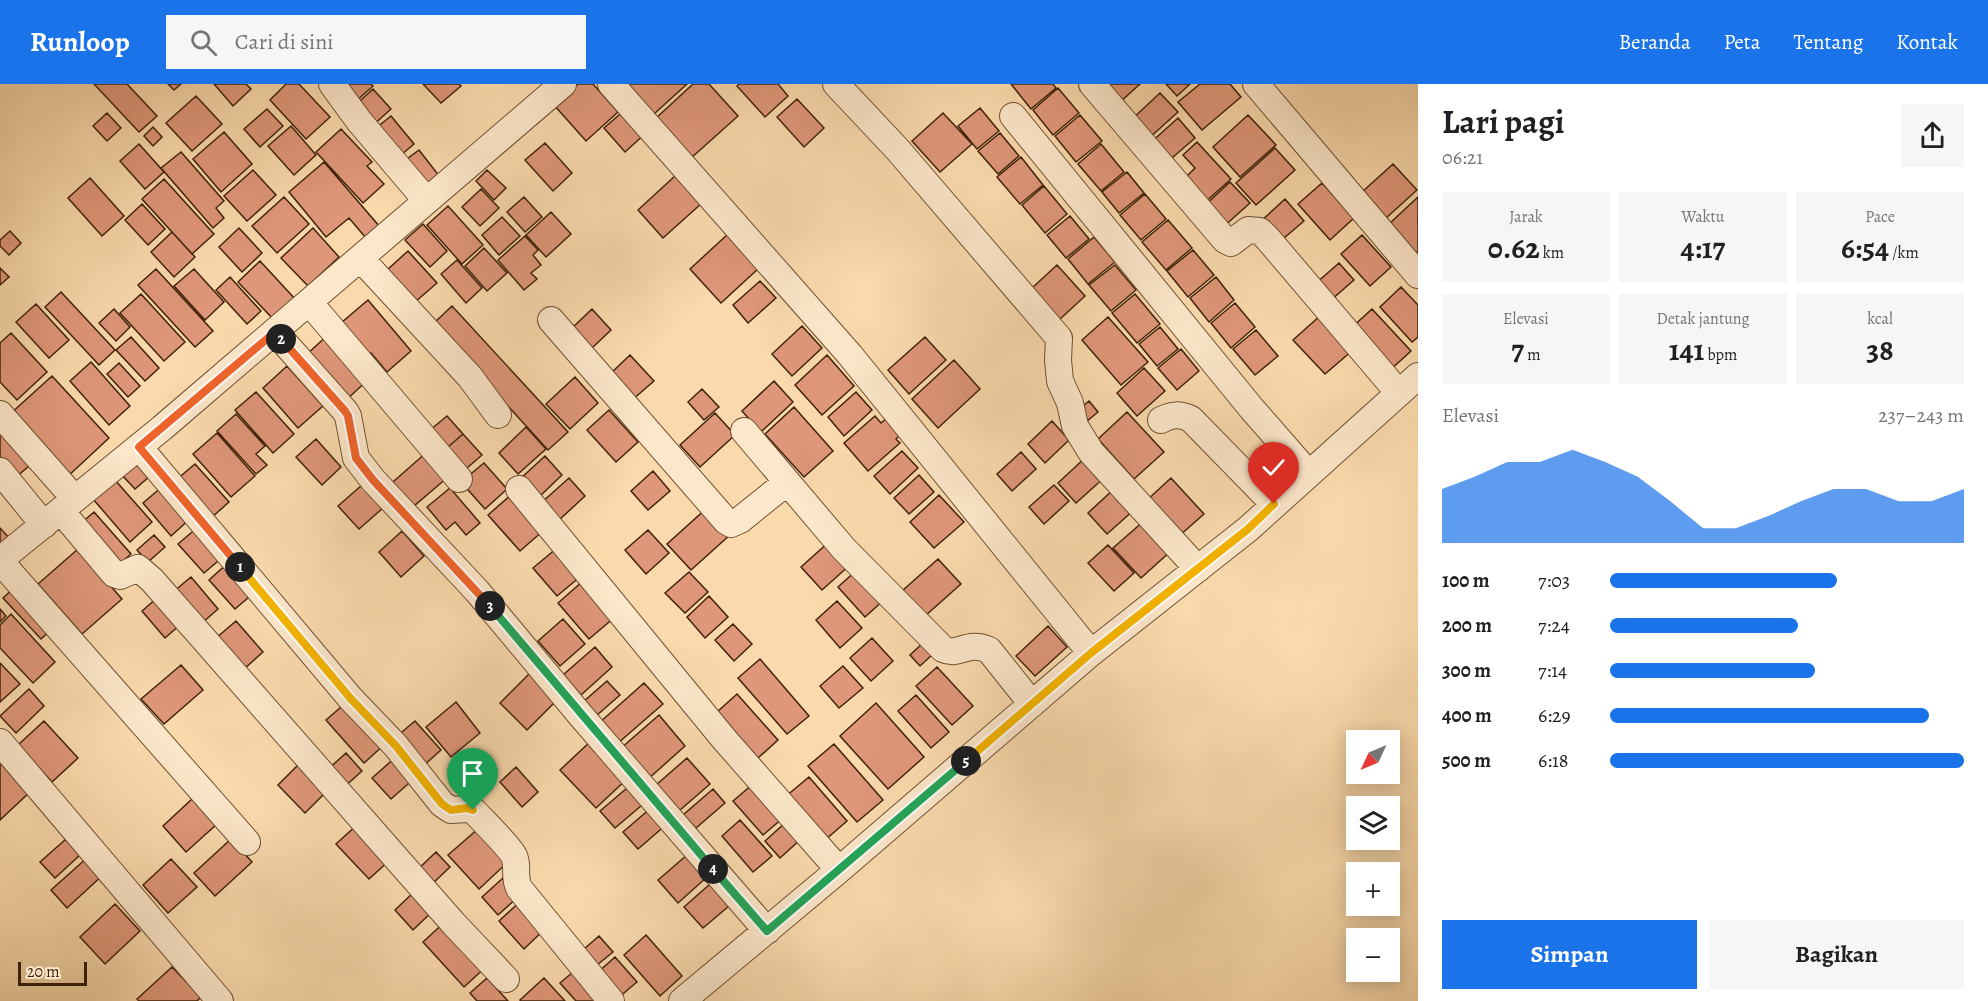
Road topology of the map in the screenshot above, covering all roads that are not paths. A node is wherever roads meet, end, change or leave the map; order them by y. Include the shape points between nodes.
1 (332, 84) edge
2 (563, 84) edge
3 (610, 84) edge
4 (836, 84) edge
5 (1092, 84) edge
6 (1256, 84) edge
7 (1013, 116) dead end
8 (426, 200) junction
9 (361, 259) junction
10 (1418, 275) edge
11 (309, 302) junction
12 (551, 320) dead end
13 (275, 332) junction
14 (1418, 376) edge
15 (1398, 392) junction
16 (0, 414) edge
17 (498, 415) dead end
18 (1161, 420) dead end
19 (744, 431) dead end
20 (139, 447) junction
21 (0, 471) edge
22 (1308, 473) junction
23 (459, 479) dead end
24 (786, 483) junction
25 (519, 489) dead end
26 (1274, 504) junction
27 (60, 512) junction
28 (0, 561) edge
29 (1198, 568) junction
30 (1091, 653) junction
31 (1032, 704) junction
32 (0, 742) edge
33 (247, 842) dead end
34 (839, 870) junction
35 (767, 931) junction
36 (506, 979) dead end
37 (220, 1001) edge
38 (611, 1001) edge
39 (682, 1001) edge

1 - 8 street
2 - 8 street
3 - 30 street via 850,355
4 - 29 street via 898,150 1059,338 1060,381 1075,426 1096,458
5 - 15 street via 1225,240 1231,243 1248,230 1260,231 1268,239
6 - 10 street
7 - 22 street
8 - 9 street
9 - 11 street
9 - 17 street via 470,377
11 - 13 street
11 - 23 street
12 - 24 street via 730,524
13 - 20 street
13 - 35 street via 345,411 356,458 373,480 477,591
14 - 15 street
15 - 22 street
16 - 27 street
18 - 26 street via 1171,415 1191,419
19 - 24 street
20 - 27 street
20 - 38 street via 442,804 451,810 473,810 514,855 514,878 519,888
21 - 27 street
22 - 26 street
24 - 31 street via 844,549 943,649 950,652 978,645 988,650
25 - 34 street via 724,739
26 - 29 street
27 - 28 street
27 - 36 street via 114,574 120,576 138,568 152,580
28 - 33 street
29 - 30 street
30 - 31 street
31 - 34 street
32 - 37 street
34 - 35 street
35 - 39 street

